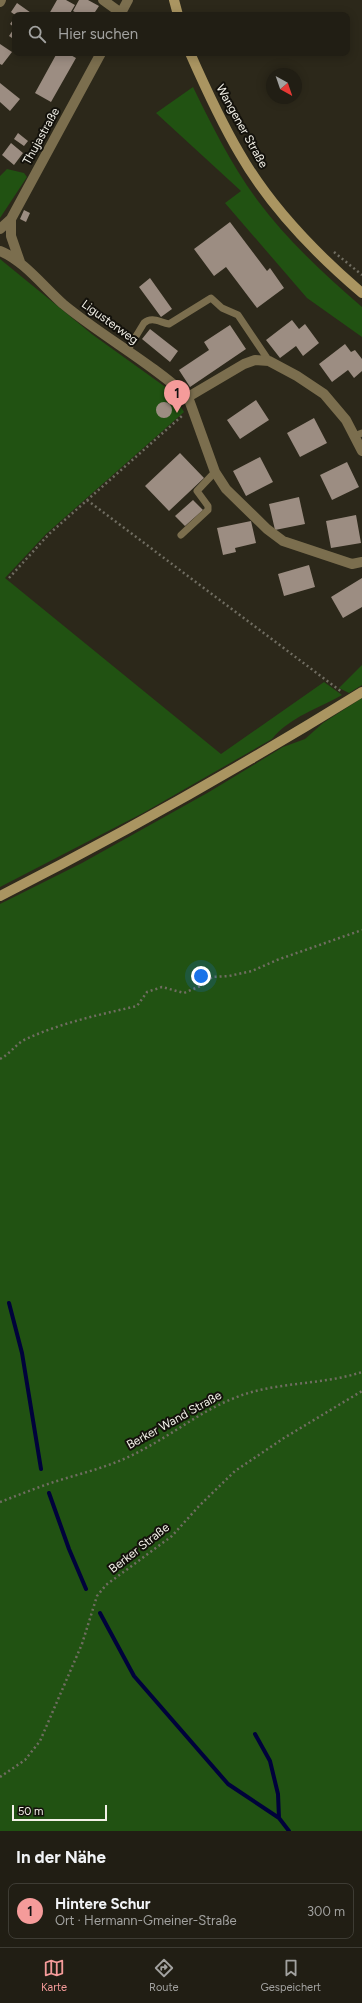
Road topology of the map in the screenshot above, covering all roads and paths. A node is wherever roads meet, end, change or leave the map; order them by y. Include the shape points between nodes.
1 (103, 0) edge
2 (128, 0) edge
3 (174, 0) edge
4 (118, 12) edge
5 (122, 12) edge
6 (177, 12) edge
7 (99, 56) edge
8 (191, 56) edge
9 (11, 219) junction
10 (0, 229) edge
11 (0, 251) edge
12 (20, 262) junction
13 (362, 293) edge
14 (127, 351) junction
15 (269, 361) junction
16 (188, 397) junction
17 (192, 409) junction
18 (358, 434) edge
19 (362, 451) edge
20 (215, 472) junction
21 (87, 500) junction
22 (181, 535) dead end
23 (362, 562) edge
24 (9, 578) dead end
25 (362, 692) edge
26 (352, 698) junction
27 (0, 896) edge
28 (362, 930) edge
29 (0, 1059) edge
30 (362, 1372) edge
31 (362, 1391) edge
32 (0, 1502) edge
33 (0, 1777) edge

1 - 4 street
2 - 5 street
3 - 6 main road
7 - 9 street, Thujastraße
8 - 13 main road, Wangener Straße via 225,127 260,184 287,220 311,246
9 - 10 street, Thujastraße
9 - 12 street, Ligusterweg via 11,236
11 - 12 street, Ligusterweg
12 - 14 street, Ligusterweg via 63,304
14 - 15 lane via 148,319 169,324 211,298 222,308 238,315
14 - 16 street, Ligusterweg via 172,382
15 - 16 street via 255,360 244,364
15 - 18 street via 298,376 324,394
16 - 17 street
17 - 20 street
17 - 21 path
18 - 19 street
20 - 22 lane via 197,491 208,506 208,510
20 - 23 street via 226,489 267,530 283,541 352,564
21 - 24 path via 49,534
21 - 26 path
25 - 26 main road
26 - 27 main road via 237,768 136,825
28 - 29 path via 252,971 212,977 203,985 184,993 162,987 148,992 137,1006 77,1020 22,1041 8,1056
30 - 32 path, Berker Wand Straße via 346,1377 269,1388 233,1399 199,1416 142,1451
31 - 33 path, Berker Straße via 235,1471 172,1536 106,1585 97,1596 82,1644 40,1741 25,1760

